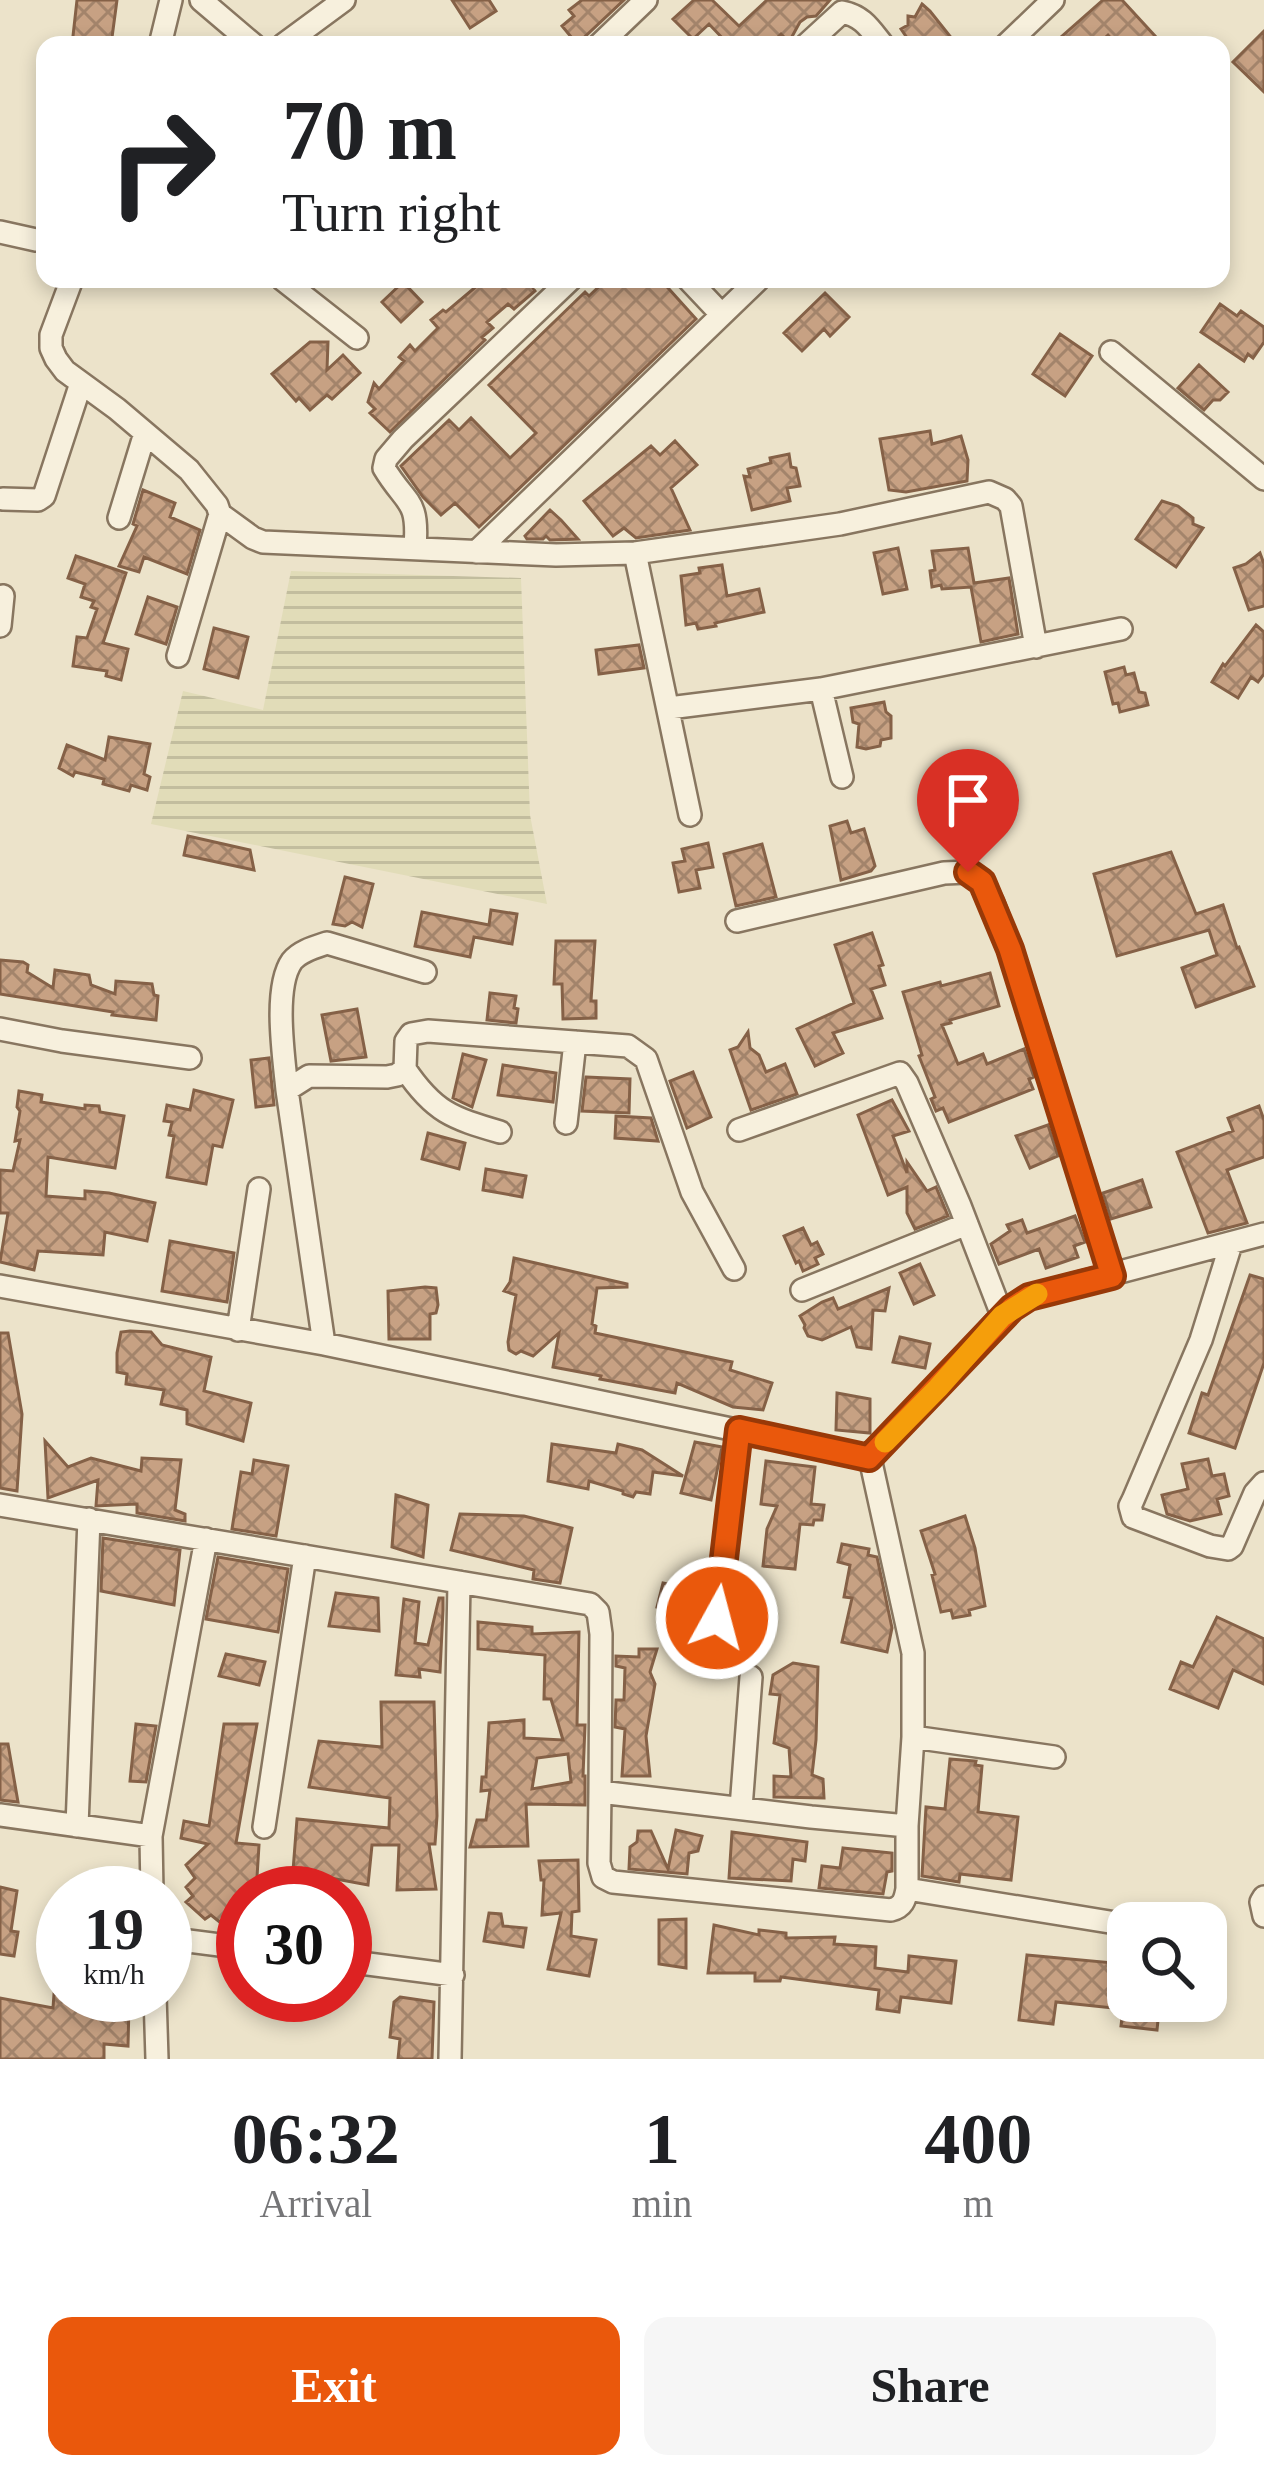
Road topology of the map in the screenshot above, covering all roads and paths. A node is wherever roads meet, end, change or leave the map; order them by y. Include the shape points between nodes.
1 (171, 0) edge
2 (201, 0) edge
3 (344, 0) edge
4 (646, 0) edge
5 (1053, 0) edge
6 (162, 36) edge
7 (243, 36) edge
8 (295, 36) edge
9 (608, 36) edge
10 (816, 36) edge
11 (876, 36) edge
12 (1015, 36) edge
13 (0, 232) edge
14 (35, 240) dead end
15 (68, 288) edge
16 (293, 288) edge
17 (562, 288) edge
18 (697, 288) edge
19 (749, 288) edge
20 (722, 314) junction
21 (357, 338) dead end
22 (1111, 352) dead end
23 (81, 382) junction
24 (145, 433) junction
25 (1264, 479) edge
26 (4, 499) dead end
27 (220, 514) junction
28 (118, 518) dead end
29 (415, 547) junction
30 (476, 552) junction
31 (634, 553) junction
32 (3, 596) dead end
33 (0, 626) edge
34 (1120, 629) dead end
35 (1036, 647) junction
36 (178, 656) dead end
37 (820, 689) junction
38 (669, 708) junction
39 (842, 777) dead end
40 (690, 815) dead end
41 (737, 921) dead end
42 (425, 973) dead end
43 (0, 1029) edge
44 (575, 1042) junction
45 (190, 1058) dead end
46 (405, 1069) junction
47 (287, 1090) junction
48 (566, 1123) dead end
49 (739, 1130) dead end
50 (500, 1132) dead end
51 (259, 1189) dead end
52 (967, 1224) junction
53 (1264, 1234) edge
54 (1231, 1244) junction
55 (734, 1269) dead end
56 (1112, 1276) junction
57 (0, 1286) edge
58 (802, 1290) dead end
59 (1002, 1316) junction
60 (238, 1330) junction
61 (324, 1344) junction
62 (739, 1430) junction
63 (869, 1458) junction
64 (1264, 1483) edge
65 (0, 1505) edge
66 (89, 1519) junction
67 (206, 1539) junction
68 (305, 1556) junction
69 (460, 1582) junction
70 (717, 1618) dead end
71 (751, 1677) dead end
72 (914, 1737) junction
73 (1054, 1757) dead end
74 (599, 1792) junction
75 (741, 1808) junction
76 (0, 1815) edge
77 (77, 1826) junction
78 (907, 1826) junction
79 (264, 1827) dead end
80 (151, 1836) junction
81 (152, 1866) edge
82 (907, 1889) junction
83 (1264, 1897) edge
84 (1264, 1916) edge
85 (1107, 1922) edge
86 (372, 1965) edge
87 (453, 1976) junction
88 (156, 2022) edge
89 (157, 2059) edge
90 (450, 2059) edge

1 - 6 street
2 - 7 street
3 - 8 street
4 - 9 street
5 - 12 street
10 - 11 street via 842,12
13 - 14 street
15 - 23 street via 51,347
16 - 21 street
17 - 29 street via 386,459 389,477 414,507
18 - 20 street
19 - 20 street
20 - 30 street
22 - 25 street
23 - 24 street
23 - 26 street via 44,496
24 - 27 street via 189,470
24 - 28 street
27 - 29 street via 263,542
27 - 36 street
29 - 30 street
30 - 31 street
31 - 35 street via 840,524 988,492 1011,506
31 - 38 street
32 - 33 street
34 - 35 street
35 - 37 street
37 - 38 street
37 - 39 street
38 - 40 street
41 - 56 street via 944,873 968,872 982,882
42 - 47 street via 327,943 294,958 280,1020
43 - 45 street
44 - 46 street via 416,1032 406,1041
44 - 48 street
44 - 55 street via 628,1046 646,1059 692,1192
46 - 47 street via 387,1077 309,1076
46 - 50 street via 455,1119
47 - 61 street
49 - 52 street via 900,1073
51 - 60 street
52 - 58 street
52 - 59 street
53 - 54 street
54 - 56 street
54 - 64 street via 1130,1511 1228,1549
56 - 59 street via 1029,1297
57 - 60 street
59 - 63 street
60 - 61 street
61 - 62 street
62 - 63 street
62 - 70 street
63 - 72 street via 913,1653
65 - 66 street
66 - 67 street
66 - 77 street
67 - 68 street
67 - 80 street
68 - 69 street
68 - 79 street
69 - 74 street via 590,1604 598,1612
69 - 87 street
71 - 75 street
72 - 73 street
72 - 78 street
74 - 75 street
74 - 82 street via 599,1863 613,1882 891,1910
75 - 78 street
76 - 77 street
77 - 80 street
78 - 82 street
80 - 81 street
82 - 85 street
83 - 84 street
86 - 87 street
87 - 90 street
88 - 89 street

